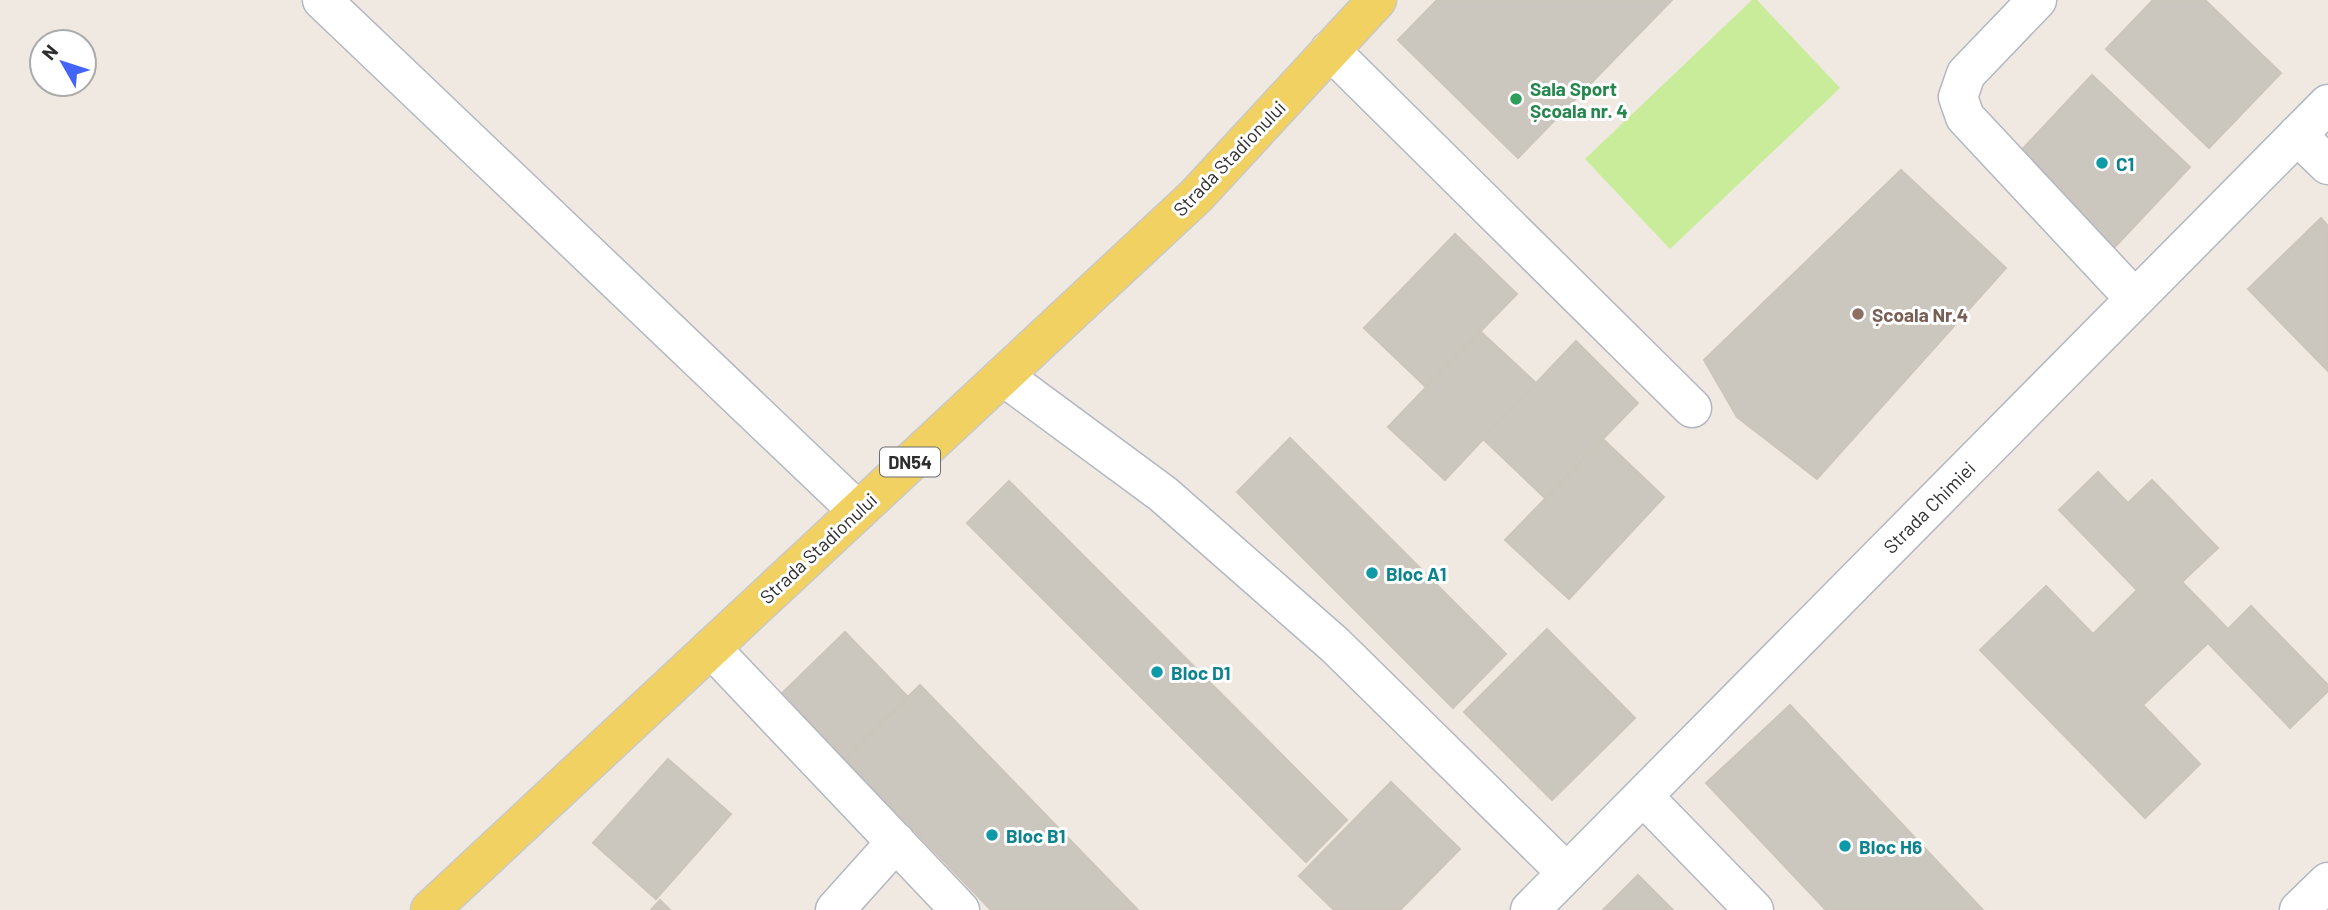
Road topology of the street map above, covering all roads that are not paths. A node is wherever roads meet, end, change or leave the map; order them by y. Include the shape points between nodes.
1 (323, 0) edge
2 (1377, 0) edge
3 (2038, 0) edge
4 (1330, 50) junction
5 (2328, 104) edge
6 (2297, 135) junction
7 (2328, 165) edge
8 (2135, 299) junction
9 (1003, 376) junction
10 (1692, 408) dead end
11 (858, 511) junction
12 (711, 648) junction
13 (1643, 796) junction
14 (896, 842) junction
15 (1567, 873) junction
16 (2328, 882) edge
17 (430, 910) edge
18 (835, 910) edge
19 (960, 910) edge
20 (1530, 910) edge
21 (1754, 910) edge
22 (2298, 910) edge

1 - 11 street
2 - 4 main road, Strada Stadionului / DN54
3 - 8 street via 1966,74 1958,97 1965,117
4 - 9 main road, Strada Stadionului / DN54 via 1196,196
4 - 10 street
5 - 6 street, Strada Chimiei
6 - 7 street
6 - 8 street, Strada Chimiei
8 - 13 street, Strada Chimiei
9 - 11 main road, Strada Stadionului / DN54
9 - 15 street via 1163,494 1335,645
11 - 12 main road, Strada Stadionului / DN54
12 - 14 street
12 - 17 main road, Strada Stadionului / DN54
13 - 15 street, Strada Chimiei
13 - 21 street
14 - 18 street
14 - 19 street
15 - 20 street, Strada Chimiei
16 - 22 street

